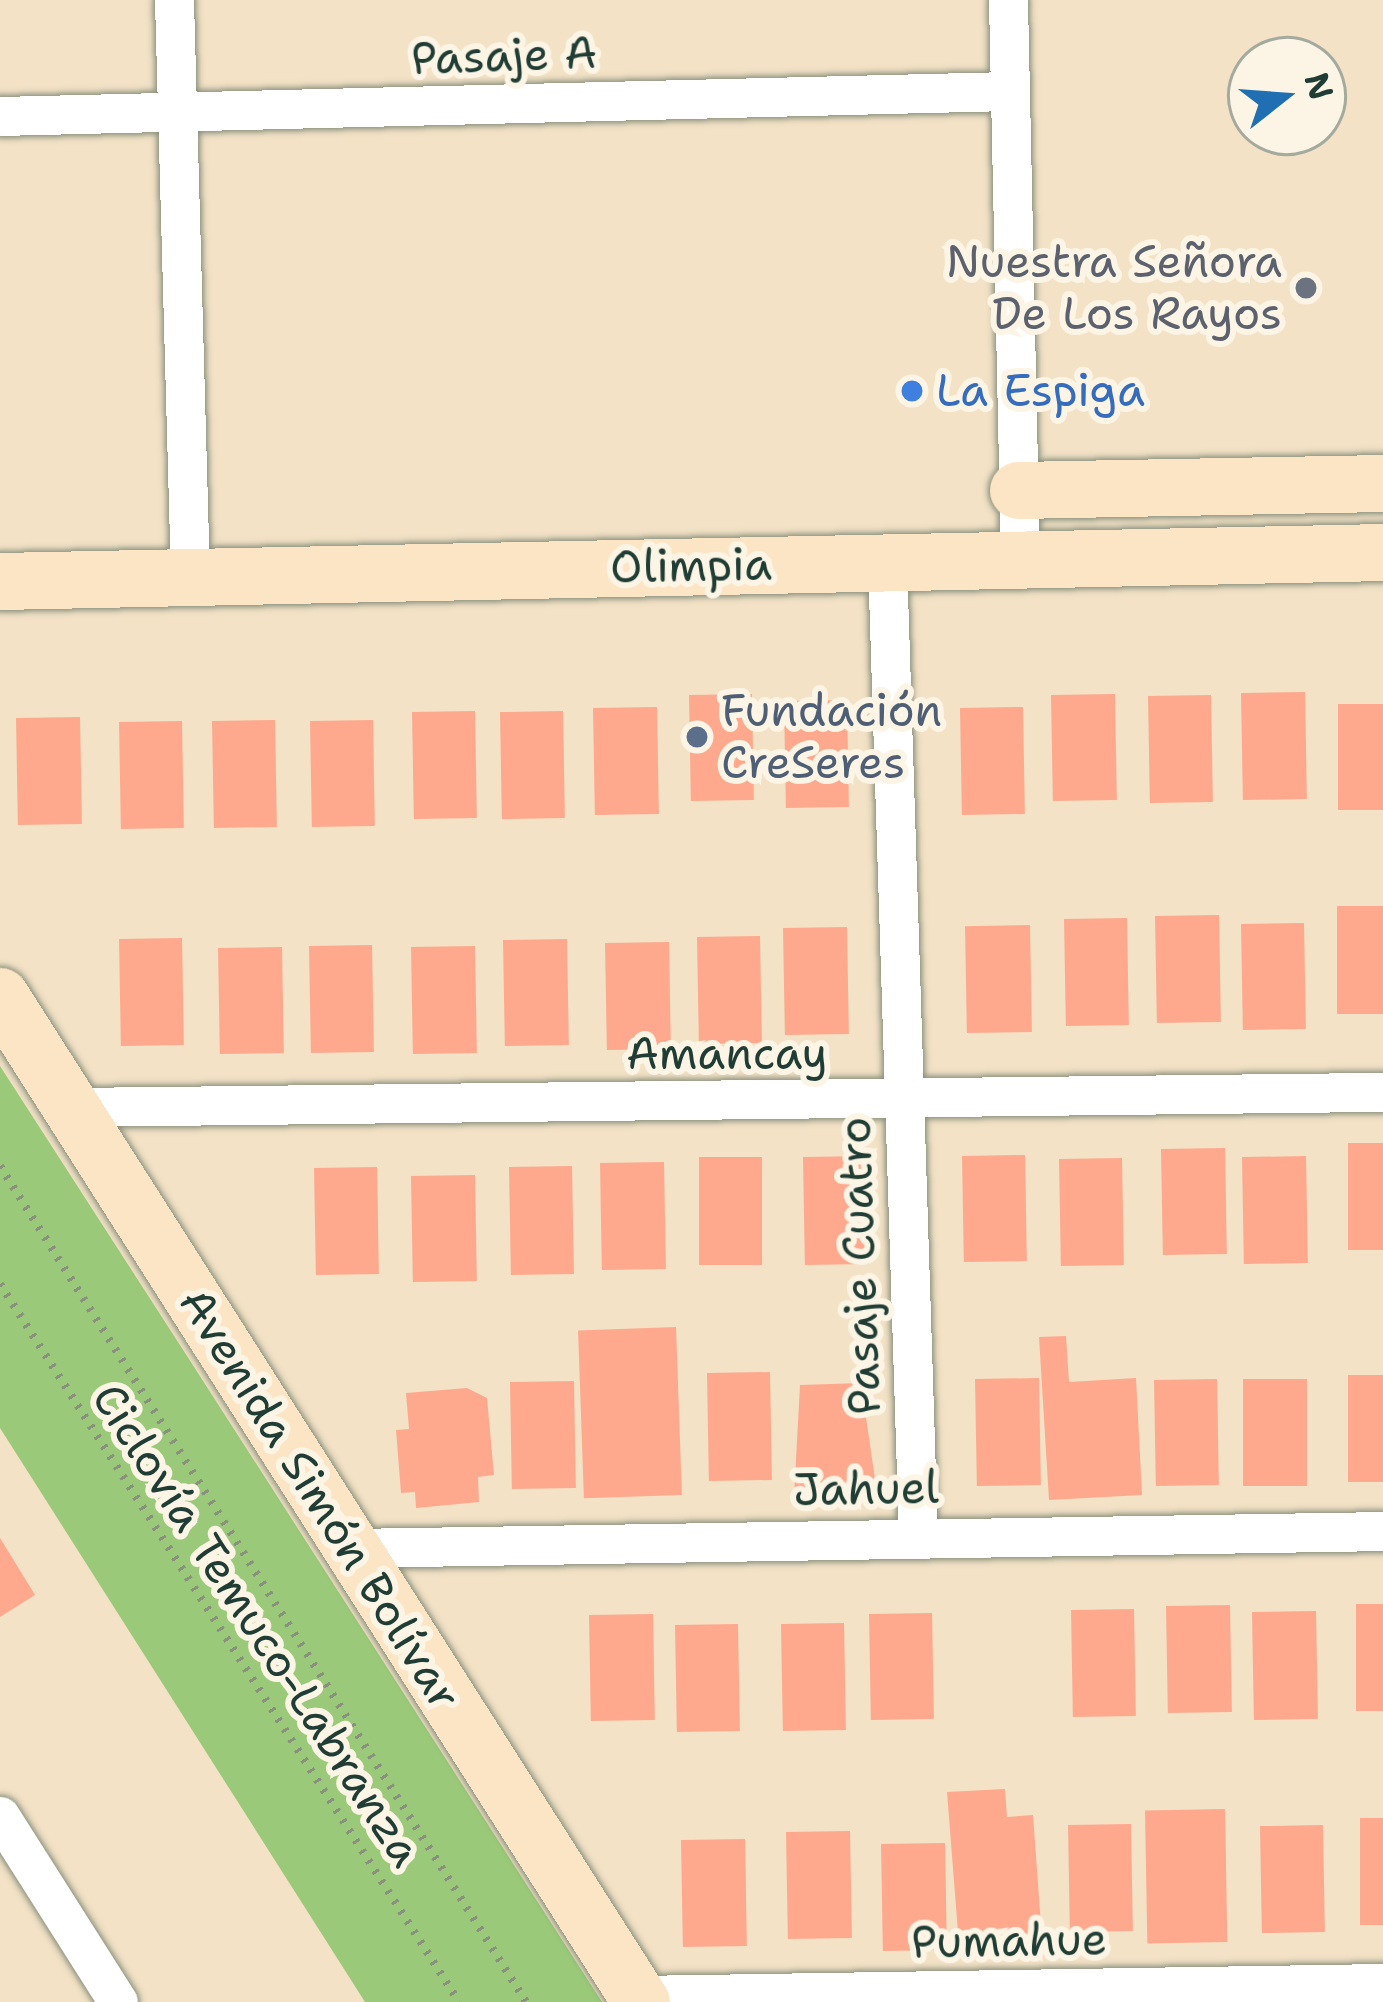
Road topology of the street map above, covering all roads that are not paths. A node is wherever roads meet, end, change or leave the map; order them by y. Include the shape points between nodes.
1 (174, 0) edge
2 (1008, 0) edge
3 (1010, 91) junction
4 (177, 113) junction
5 (0, 116) edge
6 (1383, 482) edge
7 (1018, 490) junction
8 (1383, 552) edge
9 (1020, 558) junction
10 (887, 561) junction
11 (190, 577) junction
12 (0, 581) edge
13 (0, 996) edge
14 (1383, 1092) edge
15 (901, 1101) junction
16 (71, 1107) junction
17 (1383, 1531) edge
18 (918, 1535) junction
19 (351, 1548) junction
20 (0, 1816) edge
21 (1383, 1983) edge
22 (639, 1998) edge
23 (118, 2002) edge

1 - 4 street
2 - 3 street
3 - 4 street, Pasaje A
3 - 7 street
4 - 5 street, Pasaje A
4 - 11 street
6 - 7 street
7 - 9 street
8 - 9 street, Olimpia
9 - 10 street, Olimpia
10 - 11 street, Olimpia
10 - 15 street, Pasaje Cuatro
11 - 12 street, Olimpia
13 - 16 street, Avenida Simón Bolívar
14 - 15 street, Amancay
15 - 16 street, Amancay
15 - 18 street, Pasaje Cuatro
16 - 19 street, Avenida Simón Bolívar
17 - 18 street, Jahuel
18 - 19 street, Jahuel
19 - 22 street, Avenida Simón Bolívar
20 - 23 street
21 - 22 street, Pumahue

